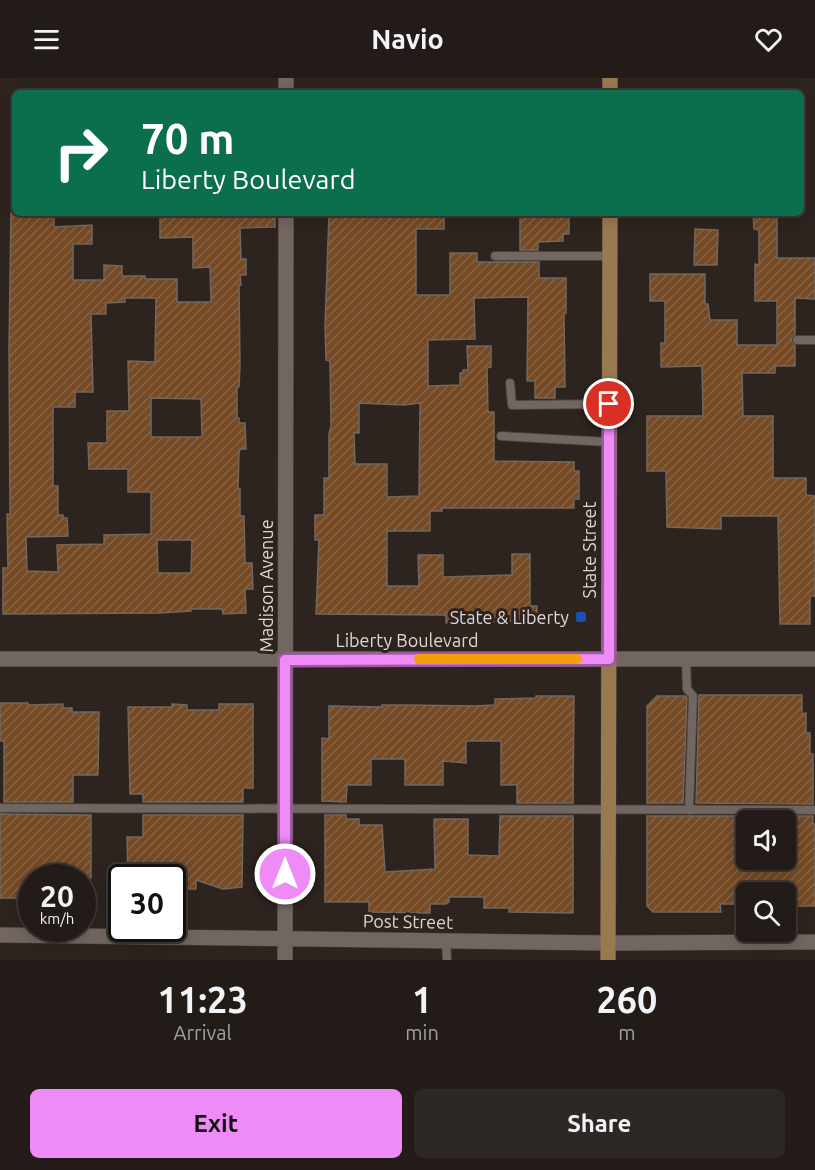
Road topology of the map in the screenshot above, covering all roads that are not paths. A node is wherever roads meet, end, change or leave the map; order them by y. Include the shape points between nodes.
1 (286, 216) edge
2 (610, 216) edge
3 (495, 256) dead end
4 (609, 256) junction
5 (797, 340) dead end
6 (815, 340) edge
7 (510, 383) dead end
8 (609, 404) junction
9 (501, 436) dead end
10 (609, 442) junction
11 (0, 659) edge
12 (609, 659) junction
13 (686, 659) junction
14 (815, 659) edge
15 (285, 660) junction
16 (0, 808) edge
17 (285, 809) junction
18 (608, 810) junction
19 (690, 810) junction
20 (815, 810) edge
21 (0, 935) edge
22 (285, 938) junction
23 (446, 941) junction
24 (815, 942) edge
25 (608, 943) junction
26 (285, 960) edge
27 (447, 960) edge
28 (608, 960) edge

1 - 15 street, Madison Avenue
2 - 4 main road, State Street
3 - 4 lane
4 - 8 main road, State Street
5 - 6 lane
7 - 8 lane via 512,405
8 - 10 main road, State Street
9 - 10 lane
10 - 12 main road, State Street
11 - 15 street, Liberty Boulevard
12 - 13 street, Liberty Boulevard
12 - 15 street, Liberty Boulevard
12 - 18 main road, State Street
13 - 14 street, Liberty Boulevard
13 - 19 lane via 687,689 693,696
15 - 17 street, Madison Avenue
16 - 17 lane
17 - 18 lane
17 - 22 street, Madison Avenue
18 - 19 lane
18 - 25 main road, State Street
19 - 20 lane
21 - 22 street, Post Street
22 - 23 street, Post Street
22 - 26 street, Madison Avenue
23 - 25 street, Post Street
23 - 27 lane
24 - 25 street, Post Street
25 - 28 main road, State Street

